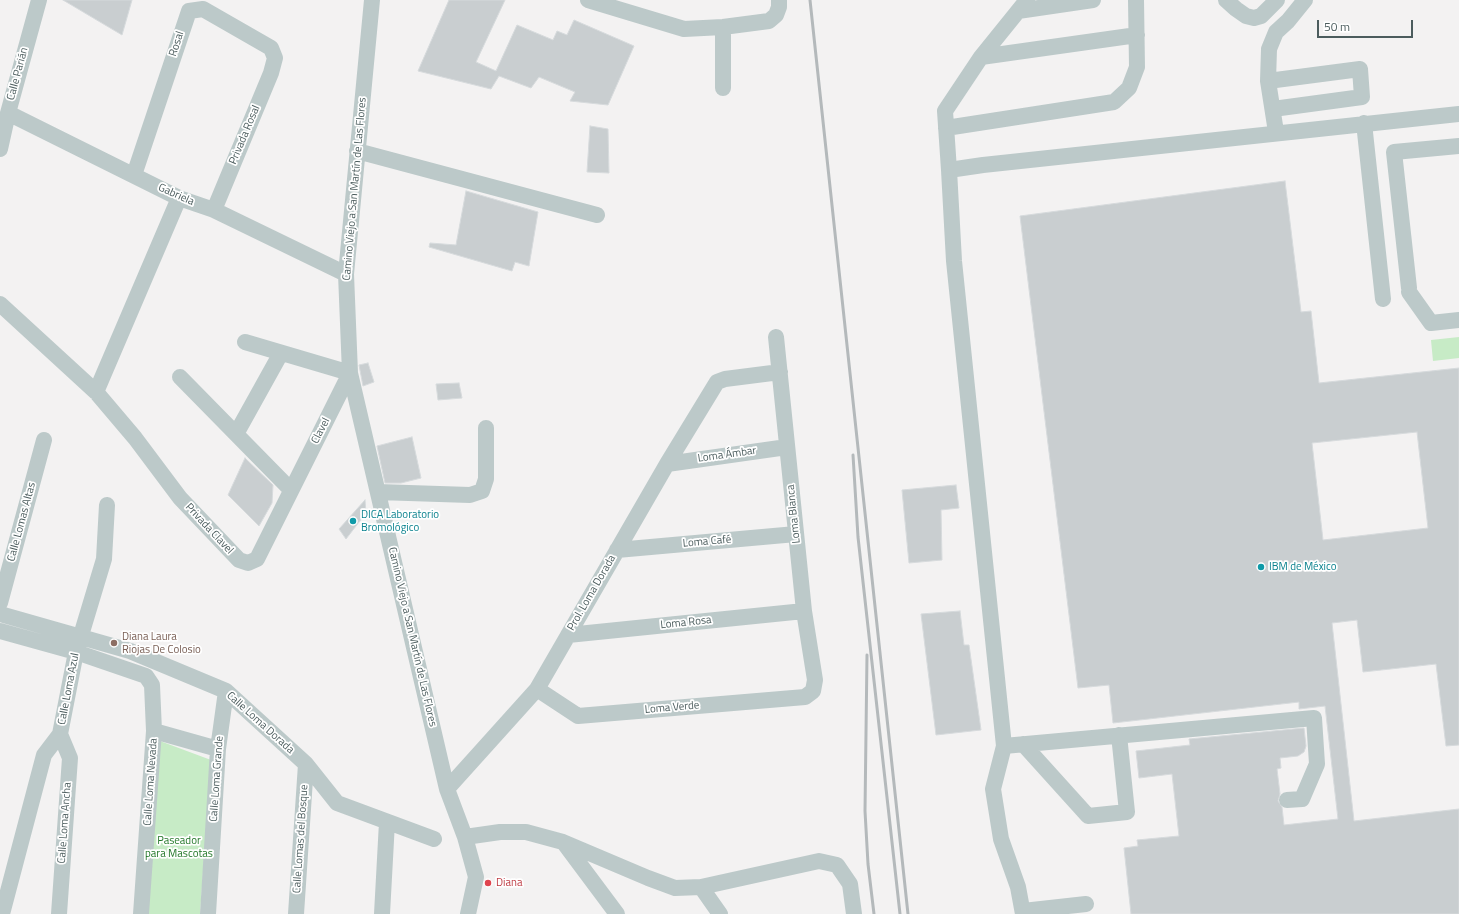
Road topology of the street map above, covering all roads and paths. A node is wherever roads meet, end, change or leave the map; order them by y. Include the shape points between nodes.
1 (38, 0) edge
2 (372, 0) edge
3 (588, 0) edge
4 (779, 0) edge
5 (1093, 0) edge
6 (1136, 0) edge
7 (1226, 0) edge
8 (1305, 0) edge
9 (1271, 2) edge
10 (1023, 6) edge
11 (1288, 21) junction
12 (723, 27) junction
13 (1137, 35) junction
14 (981, 57) junction
15 (275, 58) joint
16 (1268, 81) junction
17 (723, 88) dead end
18 (7, 92) edge
19 (1273, 109) junction
20 (8, 113) junction
21 (1459, 114) edge
22 (1364, 123) junction
23 (946, 128) junction
24 (1276, 132) junction
25 (1459, 146) edge
26 (0, 147) edge
27 (357, 151) junction
28 (0, 164) edge
29 (949, 170) junction
30 (134, 175) junction
31 (179, 198) junction
32 (214, 210) junction
33 (596, 215) dead end
34 (346, 274) junction
35 (1383, 299) dead end
36 (0, 304) edge
37 (1459, 320) edge
38 (776, 336) dead end
39 (245, 342) dead end
40 (281, 353) junction
41 (780, 372) junction
42 (350, 373) junction
43 (180, 377) dead end
44 (96, 392) junction
45 (486, 428) dead end
46 (236, 434) junction
47 (44, 440) dead end
48 (787, 447) junction
49 (667, 464) junction
50 (291, 490) junction
51 (378, 492) junction
52 (107, 505) dead end
53 (796, 534) junction
54 (617, 550) junction
55 (0, 603) edge
56 (804, 611) junction
57 (0, 614) edge
58 (0, 631) edge
59 (568, 635) junction
60 (78, 644) junction
61 (537, 689) junction
62 (226, 691) junction
63 (813, 691) joint
64 (154, 731) junction
65 (60, 734) junction
66 (1119, 735) junction
67 (1023, 744) junction
68 (1004, 746) junction
69 (218, 749) junction
70 (306, 764) junction
71 (447, 789) junction
72 (1287, 800) dead end
73 (387, 822) junction
74 (465, 837) junction
75 (434, 839) dead end
76 (563, 842) junction
77 (701, 887) junction
78 (1086, 904) dead end
79 (1023, 913) edge
80 (2, 914) edge
81 (59, 914) edge
82 (141, 914) edge
83 (208, 914) edge
84 (296, 914) edge
85 (382, 914) edge
86 (468, 914) edge
87 (617, 914) edge
88 (720, 914) edge
89 (854, 914) edge

1 - 18 street, Calle Parián
2 - 27 street, Camino Viejo a San Martín de Las Flores
3 - 12 street via 684,29
4 - 12 street via 776,16 769,21
5 - 10 street
6 - 13 street
7 - 9 street via 1246,16 1254,18 1261,16
8 - 11 street
9 - 11 street
10 - 14 street
11 - 16 street via 1276,32 1269,49
12 - 17 street
13 - 14 street
13 - 23 street via 1137,67 1129,88 1114,102
14 - 23 street via 945,111
15 - 30 street, Rosal via 271,48 203,10 188,11
15 - 32 street, Privada Rosal
16 - 19 street
16 - 19 street via 1360,69 1362,97
18 - 20 street, Calle Parián
19 - 24 street
20 - 26 street, Calle Parián
20 - 30 street, Gabriela
21 - 22 street
22 - 24 street
22 - 35 street
23 - 29 street
24 - 29 street via 983,164
25 - 37 street via 1394,152 1409,290 1431,322
26 - 28 street
27 - 33 street
27 - 34 street, Camino Viejo a San Martín de Las Flores
29 - 68 street via 954,261
30 - 31 street, Gabriela
31 - 32 street, Gabriela
31 - 44 street
32 - 34 street, Gabriela
34 - 42 street, Camino Viejo a San Martín de Las Flores
36 - 44 street, Privada Clavel
38 - 41 street, Loma Blanca
39 - 40 street
40 - 42 street
40 - 46 street
41 - 48 street, Loma Blanca
41 - 49 street, Prol. Loma Dorada via 717,382
42 - 50 street, Clavel
42 - 51 street, Camino Viejo a San Martín de Las Flores
43 - 46 street
44 - 50 street, Privada Clavel via 180,498 239,560 248,563 257,559
45 - 51 street via 486,479 482,491 470,495
46 - 50 street
47 - 55 street, Calle Lomas Altas
48 - 49 street, Loma Ámbar
48 - 53 street, Loma Blanca
49 - 54 street, Prol. Loma Dorada
51 - 71 street, Camino Viejo a San Martín de Las Flores
52 - 60 street, Calle Loma Azul via 104,559
53 - 54 street, Loma Café
53 - 56 street, Loma Blanca
54 - 59 street, Prol. Loma Dorada
56 - 59 street, Loma Rosa
56 - 63 street, Loma Blanca via 815,680
57 - 60 street, Calle Loma Dorada
58 - 60 street
59 - 61 street, Prol. Loma Dorada
60 - 62 street, Calle Loma Dorada via 130,651
60 - 64 street, Calle Loma Nevada via 146,676 153,690
60 - 65 street, Calle Loma Azul
61 - 63 street, Loma Verde via 578,716 805,697
61 - 71 street, Prol. Loma Dorada
62 - 69 street, Calle Loma Grande
62 - 70 street, Calle Loma Dorada
64 - 69 street
64 - 82 street, Calle Loma Nevada
65 - 80 street, Calle Loma Azul via 44,756
65 - 81 street, Calle Loma Ancha via 70,758
66 - 67 street
66 - 67 street via 1128,812 1088,816
66 - 72 street via 1314,718 1317,764 1302,799
67 - 68 street
68 - 79 street via 993,789 1002,839 1018,887
69 - 83 street, Calle Loma Grande
70 - 73 street, Calle Loma Dorada via 337,803
70 - 84 street, Calle Lomas del Bosque
71 - 74 street, Camino Viejo a San Martín de Las Flores
73 - 75 street, Calle Loma Dorada
73 - 85 street
74 - 76 street via 500,832 526,832
74 - 86 street, Camino Viejo a San Martín de Las Flores via 476,877
76 - 77 street via 675,888
76 - 87 street
77 - 88 street
77 - 89 street via 819,861 837,865 850,884
78 - 79 street

